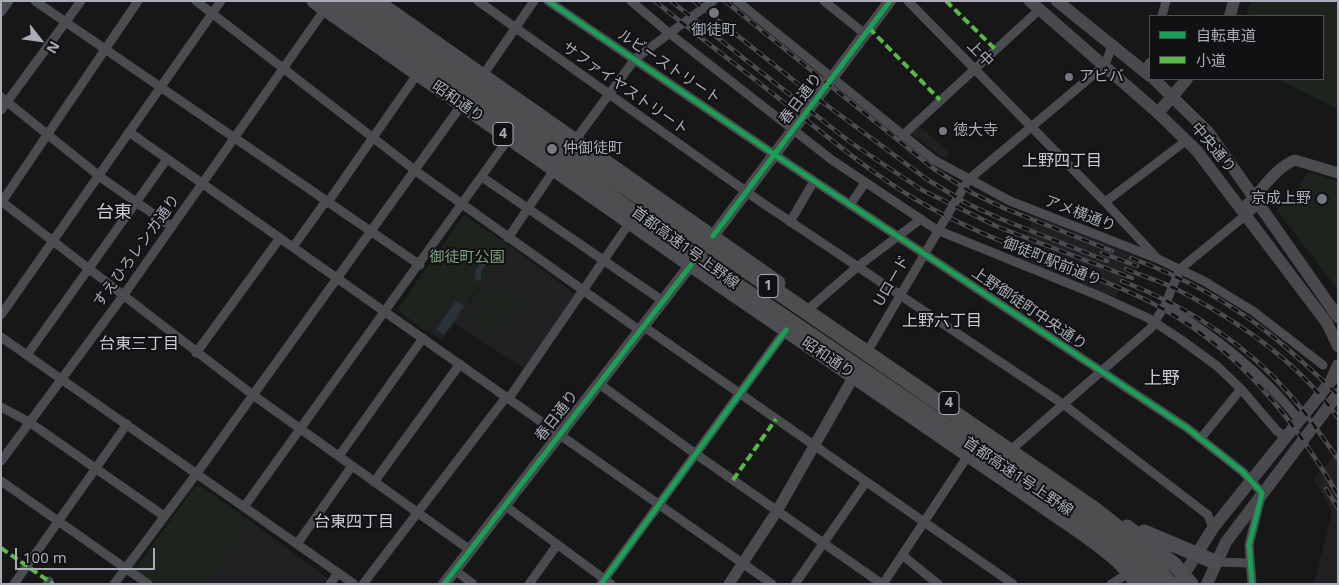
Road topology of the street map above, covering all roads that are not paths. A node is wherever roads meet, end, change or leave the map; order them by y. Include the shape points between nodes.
1 (9, 1) edge
2 (35, 1) edge
3 (81, 1) edge
4 (138, 1) edge
5 (196, 1) edge
6 (221, 1) edge
7 (354, 1) edge
8 (376, 1) edge
9 (478, 1) edge
10 (534, 1) edge
11 (548, 1) edge
12 (631, 1) edge
13 (713, 1) edge
14 (737, 1) edge
15 (824, 1) edge
16 (890, 1) edge
17 (908, 1) edge
18 (1057, 1) edge
19 (1166, 1) edge
20 (1234, 1) edge
21 (321, 3) edge
22 (1035, 5) edge
23 (1, 12) edge
24 (212, 13) junction
25 (1162, 15) edge
26 (1230, 15) edge
27 (66, 22) junction
28 (515, 28) junction
29 (669, 33) junction
30 (865, 34) junction
31 (1112, 46) junction
32 (104, 49) junction
33 (635, 59) junction
34 (1105, 65) junction
35 (283, 68) junction
36 (974, 68) junction
37 (1149, 71) edge
38 (418, 73) junction
39 (483, 74) junction
40 (833, 77) junction
41 (1158, 80) edge
42 (1186, 80) edge
43 (160, 87) junction
44 (608, 95) junction
45 (1173, 96) junction
46 (4, 100) edge
47 (462, 105) junction
48 (1, 110) edge
49 (1158, 113) junction
50 (1031, 127) junction
51 (794, 130) junction
52 (129, 132) junction
53 (47, 134) junction
54 (902, 136) junction
55 (234, 137) junction
56 (373, 138) junction
57 (509, 138) junction
58 (576, 139) junction
59 (1187, 140) junction
60 (775, 155) junction
61 (167, 159) junction
62 (415, 170) junction
63 (554, 170) junction
64 (1338, 173) edge
65 (99, 176) junction
66 (482, 177) junction
67 (968, 180) junction
68 (814, 181) junction
69 (865, 183) junction
70 (202, 184) junction
71 (610, 194) junction
72 (752, 195) junction
73 (2, 202) edge
74 (136, 202) junction
75 (328, 202) junction
76 (1105, 202) junction
77 (1256, 202) junction
78 (462, 205) junction
79 (850, 205) junction
80 (528, 209) junction
81 (1244, 211) junction
82 (921, 219) junction
83 (630, 222) junction
84 (790, 222) junction
85 (172, 227) junction
86 (937, 230) junction
87 (371, 231) junction
88 (713, 236) junction
89 (897, 236) junction
90 (280, 238) junction
91 (508, 238) junction
92 (53, 242) junction
93 (293, 247) junction
94 (924, 254) junction
95 (1156, 258) junction
96 (604, 262) junction
97 (420, 264) junction
98 (691, 265) junction
99 (856, 267) junction
100 (88, 269) junction
101 (1180, 269) junction
102 (336, 278) junction
103 (583, 291) junction
104 (900, 295) junction
105 (123, 296) junction
106 (663, 301) junction
107 (791, 303) junction
108 (1165, 305) junction
109 (812, 306) junction
110 (386, 313) junction
111 (1, 315) edge
112 (1338, 317) edge
113 (1155, 322) junction
114 (641, 328) junction
115 (786, 330) junction
116 (1, 337) edge
117 (423, 338) junction
118 (1338, 346) edge
119 (870, 347) junction
120 (196, 353) junction
121 (27, 355) junction
122 (460, 364) junction
123 (1323, 365) dead end
124 (1338, 365) edge
125 (855, 369) junction
126 (1101, 372) junction
127 (60, 378) junction
128 (1335, 378) edge
129 (598, 383) junction
130 (1241, 389) junction
131 (739, 393) junction
132 (1338, 394) edge
133 (252, 395) junction
134 (509, 398) junction
135 (1063, 404) junction
136 (1, 407) edge
137 (899, 407) joint
138 (1300, 421) junction
139 (29, 422) junction
140 (126, 424) junction
141 (301, 429) junction
142 (560, 433) junction
143 (1286, 437) junction
144 (1201, 438) junction
145 (813, 445) junction
146 (1013, 448) junction
147 (695, 454) junction
148 (969, 454) junction
149 (339, 456) junction
150 (1, 461) edge
151 (352, 466) junction
152 (95, 468) junction
153 (197, 473) junction
154 (1251, 480) junction
155 (1, 481) edge
156 (374, 482) junction
157 (866, 482) junction
158 (1262, 493) junction
159 (658, 504) junction
160 (504, 505) junction
161 (244, 507) junction
162 (1075, 508) dead end
163 (777, 511) junction
164 (417, 512) junction
165 (164, 516) junction
166 (1116, 519) junction
167 (58, 520) junction
168 (924, 522) junction
169 (1213, 528) junction
170 (824, 542) junction
171 (297, 544) junction
172 (557, 545) junction
173 (470, 550) junction
174 (902, 555) junction
175 (1194, 555) junction
176 (1215, 562) junction
177 (744, 563) junction
178 (1250, 563) junction
179 (125, 568) junction
180 (455, 570) junction
181 (338, 572) junction
182 (1133, 578) edge
183 (1184, 580) edge
184 (606, 582) edge
185 (14, 584) edge
186 (114, 584) edge
187 (148, 584) edge
188 (330, 584) edge
189 (354, 584) edge
190 (363, 584) edge
191 (444, 584) edge
192 (472, 584) edge
193 (529, 584) edge
194 (729, 584) edge
195 (772, 584) edge
196 (795, 584) edge
197 (883, 584) edge
198 (938, 584) edge
199 (1013, 584) edge
200 (1111, 584) edge
201 (1154, 584) edge
202 (1170, 584) edge
203 (1207, 584) edge
204 (1252, 584) edge

1 - 23 street
2 - 27 street
3 - 27 street
4 - 32 street
5 - 24 street
6 - 24 street
7 - 107 highway, 首都高速1号上野線 / 1
8 - 39 highway, 4
9 - 28 street, サファイヤストリート
10 - 28 street
11 - 33 street, ルビーストリート
12 - 29 street, 御徒町駅前通り
13 - 29 street
14 - 40 street, アメ横通り
15 - 30 street
16 - 30 main road, 春日通り
17 - 36 street, 上中
18 - 31 main road, 中央通り
19 - 25 street
20 - 26 main road
21 - 35 street, すえひろレンガ通り
21 - 38 highway, 昭和通り / 4
21 - 71 highway, 首都高速1号上野線 / 1
22 - 34 main road, 中央通り
22 - 36 street
24 - 35 street
24 - 43 street
27 - 32 street
27 - 46 street
28 - 39 street
28 - 44 street, サファイヤストリート
29 - 33 street
29 - 51 street, 御徒町駅前通り
30 - 40 main road, 春日通り
31 - 34 street
31 - 37 main road, 中央通り
32 - 43 street
32 - 53 street
33 - 44 street
33 - 60 street, ルビーストリート
34 - 49 main road, 中央通り
34 - 50 street, Uロード
35 - 55 street, すえひろレンガ通り
35 - 56 street
36 - 50 street, 上中
36 - 54 street
38 - 47 highway, 昭和通り / 4
38 - 56 street
39 - 47 street
39 - 58 highway, 4
40 - 51 main road, 春日通り
40 - 54 street, アメ横通り
41 - 45 main road, 中央通り
42 - 45 main road
43 - 52 street
43 - 55 street
44 - 58 street
44 - 72 street, サファイヤストリート
45 - 49 main road
45 - 77 main road, 中央通り via 1208,132
46 - 48 street
46 - 53 street
47 - 57 highway, 昭和通り / 4
47 - 62 street
49 - 59 main road, 中央通り
50 - 67 street, Uロード
50 - 76 street, 上中
51 - 60 main road, 春日通り
51 - 69 street, 御徒町駅前通り
52 - 61 street
52 - 65 street
53 - 65 street
53 - 73 street
54 - 67 street, アメ横通り
55 - 70 street, すえひろレンガ通り
55 - 75 street
56 - 62 street
56 - 75 street
57 - 63 highway, 昭和通り / 4
57 - 66 street
58 - 88 highway, 4
59 - 76 street
59 - 81 main road, 中央通り
60 - 68 street, 上野御徒町中央通り
60 - 72 main road, 春日通り
61 - 70 street
61 - 74 street
62 - 78 street
62 - 87 street
63 - 80 street
63 - 83 highway, 昭和通り / 4
64 - 77 street via 1295,160 1284,166
65 - 74 street
65 - 92 street
66 - 78 street
66 - 80 street
67 - 86 street, Uロード
67 - 95 street, アメ横通り via 1010,201
68 - 79 street, 上野御徒町中央通り
68 - 84 street
69 - 79 street
69 - 82 street, 御徒町駅前通り
70 - 85 street, すえひろレンガ通り
70 - 90 street
71 - 125 highway via 643,212 742,278
71 - 201 highway, 首都高速1号上野線 / 1 via 745,291 1088,523 1127,554
72 - 84 street, サファイヤストリート
72 - 88 main road, 春日通り
73 - 92 street
74 - 85 street
74 - 100 street
75 - 87 street
75 - 93 street
76 - 95 street, 上中
77 - 81 street
77 - 112 main road, 中央通り
78 - 91 street
78 - 97 street
79 - 89 street, 上野御徒町中央通り
80 - 91 street
80 - 96 street
81 - 101 street
81 - 118 main road, 中央通り via 1327,323
82 - 86 street, 御徒町駅前通り
82 - 89 street
83 - 96 street
83 - 98 highway, 昭和通り / 4
84 - 99 street, サファイヤストリート
85 - 105 street, すえひろレンガ通り
86 - 94 street, Uロード
86 - 113 street, 御徒町駅前通り
87 - 97 street
87 - 102 street
88 - 98 main road, 春日通り
88 - 109 highway, 4
89 - 94 street, 上野御徒町中央通り
89 - 99 street
90 - 93 street
90 - 120 street
91 - 103 street
92 - 100 street
92 - 111 street
93 - 102 street
94 - 104 street, Uロード
94 - 126 street, 上野御徒町中央通り
95 - 101 street, アメ横通り
96 - 103 street
96 - 106 street
97 - 110 street
98 - 106 main road, 春日通り
98 - 115 highway, 昭和通り / 4
99 - 104 street, サファイヤストリート
99 - 109 street
100 - 105 street
100 - 121 street
101 - 108 street
101 - 123 street, アメ横通り via 1253,311
102 - 110 street
102 - 133 street
103 - 114 street
103 - 134 street
104 - 119 street, Uロード
104 - 135 street, サファイヤストリート
105 - 120 street
105 - 127 street, すえひろレンガ通り
106 - 114 main road, 春日通り
107 - 162 highway via 862,361
107 - 202 highway, 首都高速1号上野線 / 1 via 1112,523 1147,554
108 - 113 street
108 - 138 street via 1217,338 1252,368
109 - 119 highway, 4
110 - 117 street
110 - 141 street
113 - 126 street
113 - 130 street, 御徒町駅前通り via 1199,352
114 - 129 main road, 春日通り
114 - 131 street
115 - 125 highway, 昭和通り / 4
115 - 131 street
116 - 121 street
117 - 122 street
117 - 149 street
119 - 146 highway, 4
120 - 133 street
121 - 127 street
122 - 134 street
122 - 156 street
124 - 128 main road
125 - 137 highway
125 - 145 street
126 - 135 street
126 - 144 street, 上野御徒町中央通り
127 - 139 street, すえひろレンガ通り
127 - 140 street
128 - 138 main road
129 - 142 main road, 春日通り
129 - 147 street
130 - 143 street, 御徒町駅前通り
130 - 144 street
131 - 145 street
131 - 147 street
132 - 158 main road
133 - 141 street
133 - 153 street
134 - 142 street
134 - 164 street via 503,401
135 - 146 street
135 - 169 street, サファイヤストリート via 1208,515
136 - 139 street
137 - 148 highway, 4
138 - 143 main road
139 - 150 street, すえひろレンガ通り
139 - 152 street
140 - 152 street
140 - 153 street
141 - 149 street
141 - 161 street
142 - 159 street
142 - 160 main road, 春日通り
143 - 154 main road
144 - 154 street, 上野御徒町中央通り
145 - 157 street
145 - 163 street
146 - 166 highway, 4
147 - 159 street
147 - 163 street
148 - 168 street
148 - 182 highway, 4 via 1081,532
149 - 151 street
151 - 156 street
151 - 171 street
152 - 165 street
152 - 167 street
153 - 161 street
153 - 165 street
154 - 158 street, 上野御徒町中央通り
154 - 169 main road
155 - 167 street
156 - 164 street
157 - 168 street
157 - 170 street
158 - 176 main road
158 - 178 street via 1249,545
159 - 177 street
159 - 184 street
160 - 172 street
160 - 173 main road, 春日通り
161 - 171 street
163 - 170 street
163 - 177 street
164 - 173 street
164 - 190 street
165 - 179 street
166 - 175 highway
166 - 183 highway, 4 via 1153,547
167 - 179 street
167 - 185 street
168 - 174 street
168 - 199 street
169 - 175 main road
170 - 196 street
170 - 197 street
171 - 181 street
172 - 184 street
172 - 193 street
173 - 180 main road, 春日通り
174 - 197 street
174 - 198 street
175 - 176 highway
175 - 183 main road
176 - 178 street
176 - 203 main road
177 - 194 street
177 - 195 street
178 - 204 street
179 - 186 street
179 - 187 street
180 - 191 main road, 春日通り
180 - 192 street
181 - 188 street
181 - 189 street
182 - 200 street

